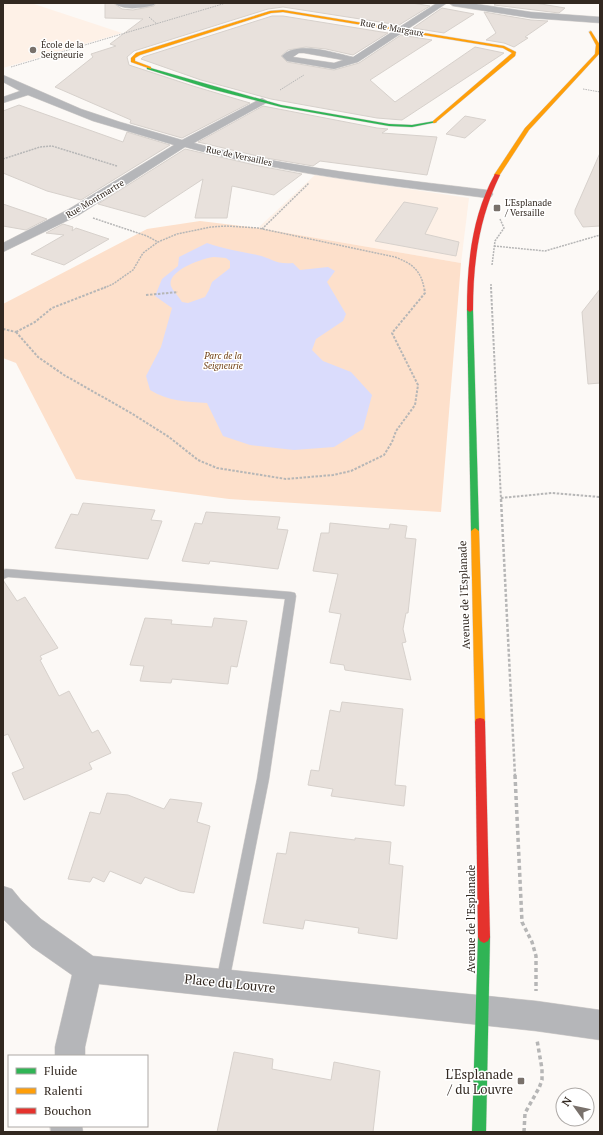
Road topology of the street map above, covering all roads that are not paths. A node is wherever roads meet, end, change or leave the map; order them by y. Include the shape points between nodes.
1 (118, 3) edge
2 (151, 3) edge
3 (443, 3) edge
4 (453, 3) edge
5 (530, 15) junction
6 (600, 21) edge
7 (402, 30) junction
8 (589, 31) edge
9 (355, 60) junction
10 (600, 61) edge
11 (3, 78) edge
12 (567, 88) junction
13 (29, 91) junction
14 (3, 100) edge
15 (262, 101) junction
16 (183, 144) junction
17 (487, 194) junction
18 (3, 248) edge
19 (3, 574) edge
20 (3, 898) edge
21 (88, 969) junction
22 (223, 982) junction
23 (483, 1011) junction
24 (600, 1025) edge
25 (70, 1055) edge
26 (479, 1132) edge

1 - 2 street via 137,6
3 - 7 street
4 - 5 street
5 - 6 street
5 - 8 street
6 - 8 street via 589,24
7 - 9 street
7 - 15 street, Rue de Margaux via 504,47 514,52 513,56 435,122 422,126 356,119
7 - 15 street, Rue de Margaux via 283,11 271,12 138,54 133,58 133,62 168,74
8 - 12 street, Avenue de l'Esplanade via 599,48
9 - 9 street via 304,50 287,56 290,59 334,66
10 - 12 street, Avenue de l'Esplanade
11 - 13 street, Rue de Versailles
12 - 17 street, Avenue de l'Esplanade via 527,129 503,164
13 - 14 street
13 - 16 street, Rue de Versailles via 98,119
15 - 16 street
16 - 17 street, Rue de Versailles via 320,172
16 - 18 street, Rue Montmartre via 60,220
17 - 23 street, Avenue de l'Esplanade via 473,247 470,297 482,783
19 - 22 lane via 291,596 263,779
20 - 21 street, Place du Louvre via 36,932
21 - 22 street, Place du Louvre
21 - 25 street
22 - 23 street, Place du Louvre
23 - 24 street, Place du Louvre
23 - 26 street, Avenue de l'Esplanade

